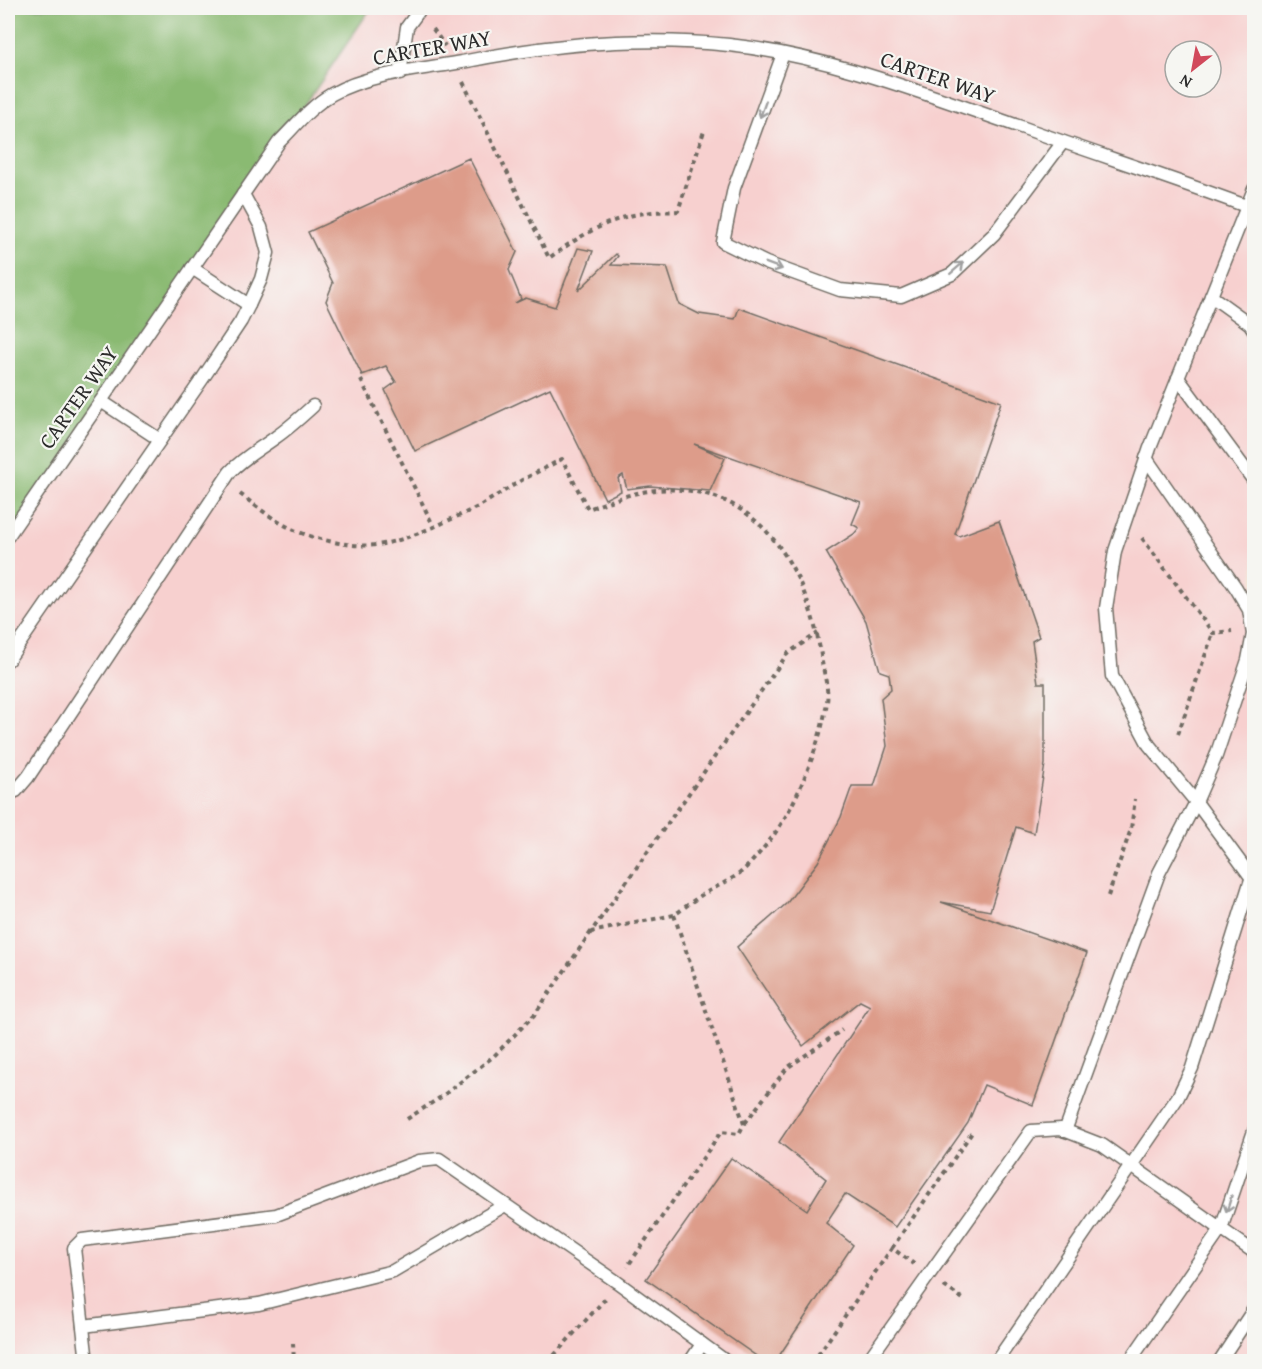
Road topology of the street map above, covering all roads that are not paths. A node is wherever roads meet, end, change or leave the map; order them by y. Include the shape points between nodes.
1 (421, 8) edge
2 (783, 54) junction
3 (400, 74) junction
4 (1063, 142) junction
5 (1254, 189) edge
6 (243, 194) junction
7 (1251, 208) edge
8 (192, 268) junction
9 (1211, 296) junction
10 (249, 305) junction
11 (1254, 330) edge
12 (1178, 378) junction
13 (101, 401) junction
14 (313, 406) dead end
15 (160, 440) junction
16 (1146, 458) junction
17 (1254, 481) edge
18 (8, 536) edge
19 (8, 660) edge
20 (8, 794) edge
21 (1196, 802) junction
22 (1253, 876) edge
23 (1065, 1131) junction
24 (1254, 1131) edge
25 (1131, 1166) junction
26 (505, 1205) junction
27 (1221, 1229) junction
28 (1254, 1252) edge
29 (1254, 1309) edge
30 (83, 1326) junction
31 (702, 1344) junction
32 (87, 1362) edge
33 (690, 1362) edge
34 (727, 1362) edge
35 (867, 1362) edge
36 (996, 1362) edge
37 (1129, 1362) edge
38 (1219, 1362) edge

1 - 3 lane via 407,27
2 - 3 lane, CARTER WAY via 730,45 665,41 588,44
2 - 4 lane, CARTER WAY via 877,77
2 -> 4 lane via 734,188 723,242 766,263 840,290 901,296 952,274 994,234
3 - 6 lane, CARTER WAY via 360,81 307,112 279,142
4 - 7 lane, CARTER WAY
5 - 7 lane
6 - 8 lane, CARTER WAY
6 - 10 lane via 261,227 268,253
7 - 9 lane
8 - 10 lane
8 - 13 lane, CARTER WAY
9 - 11 lane
9 - 12 lane
10 - 15 lane
12 - 16 lane
12 - 17 lane
13 - 15 lane
13 - 18 lane, CARTER WAY
14 - 20 lane via 230,472 28,777
15 - 19 lane
16 - 21 lane via 1113,563 1106,608 1112,676 1149,745
16 - 21 lane via 1236,588 1249,610 1253,634 1216,756
21 - 22 lane
21 - 23 lane via 1159,873
22 - 25 lane via 1192,1068 1178,1097
23 - 25 lane via 1102,1145
23 - 35 lane via 1032,1131
24 -> 27 lane
25 - 27 lane
25 - 36 lane
26 - 30 lane via 393,1271 259,1304
26 - 30 lane via 440,1159 419,1161 276,1215 82,1240 74,1248
26 - 31 lane
27 - 28 lane
27 - 37 lane
29 - 38 lane
30 - 32 lane
31 - 33 lane
31 - 34 lane

